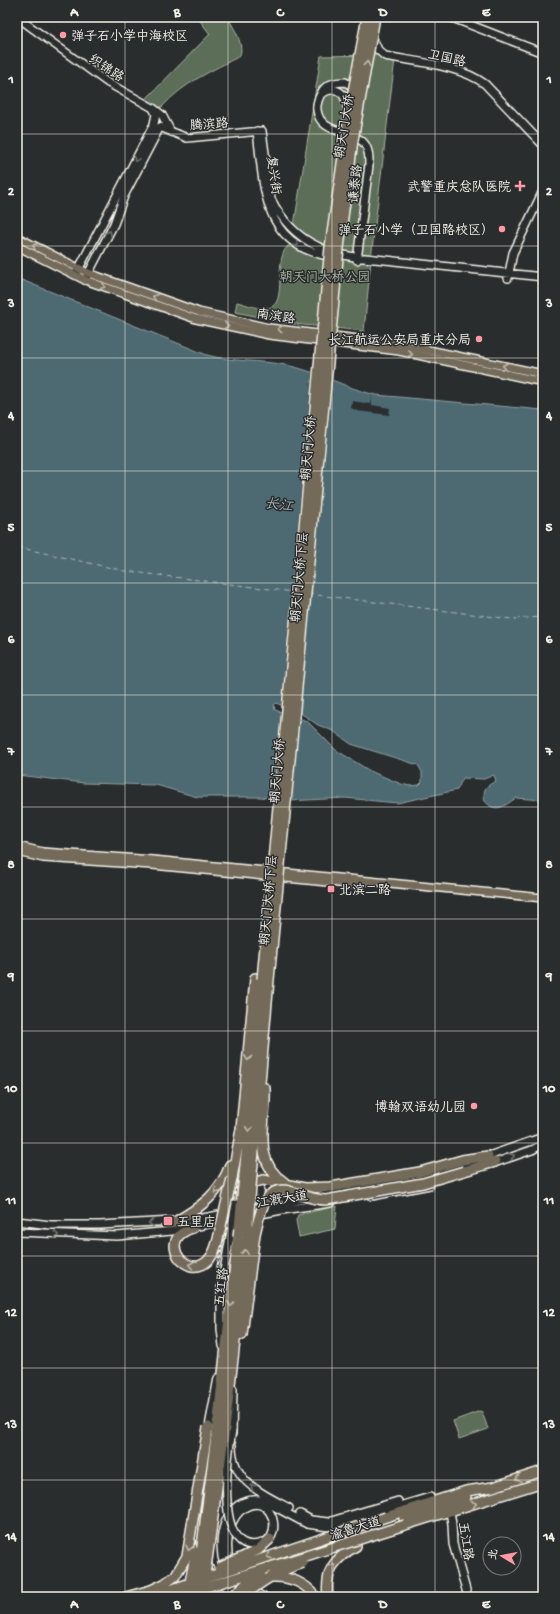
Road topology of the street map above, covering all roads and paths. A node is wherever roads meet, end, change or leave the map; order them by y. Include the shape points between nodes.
1 (17, 17) edge
2 (367, 17) edge
3 (450, 17) edge
4 (375, 19) edge
5 (543, 53) edge
6 (321, 94) junction
7 (153, 108) junction
8 (157, 125) junction
9 (259, 131) junction
10 (171, 132) junction
11 (543, 145) edge
12 (543, 191) edge
13 (121, 205) junction
14 (111, 206) junction
15 (287, 223) junction
16 (279, 227) junction
17 (17, 237) edge
18 (17, 246) edge
19 (358, 258) junction
20 (79, 269) junction
21 (88, 273) junction
22 (75, 276) junction
23 (509, 276) junction
24 (543, 277) edge
25 (85, 280) junction
26 (543, 282) edge
27 (543, 374) edge
28 (543, 381) edge
29 (17, 846) edge
30 (17, 852) edge
31 (543, 898) edge
32 (543, 903) edge
33 (264, 979) junction
34 (262, 1058) junction
35 (241, 1129) junction
36 (543, 1133) edge
37 (543, 1137) edge
38 (525, 1142) junction
39 (543, 1144) edge
40 (543, 1148) edge
41 (532, 1150) junction
42 (491, 1159) junction
43 (242, 1177) junction
44 (292, 1186) junction
45 (268, 1189) dead end
46 (298, 1199) junction
47 (237, 1200) junction
48 (17, 1221) edge
49 (173, 1223) junction
50 (193, 1228) junction
51 (17, 1232) edge
52 (247, 1236) junction
53 (242, 1340) junction
54 (223, 1342) junction
55 (228, 1372) junction
56 (215, 1398) junction
57 (233, 1407) junction
58 (220, 1429) junction
59 (543, 1471) edge
60 (542, 1483) edge
61 (493, 1487) junction
62 (430, 1497) dead end
63 (398, 1501) dead end
64 (450, 1511) junction
65 (383, 1512) junction
66 (406, 1524) junction
67 (201, 1528) junction
68 (270, 1538) junction
69 (225, 1542) junction
70 (356, 1546) junction
71 (215, 1585) junction
72 (239, 1588) edge
73 (150, 1593) edge
74 (172, 1593) edge
75 (126, 1597) edge
76 (187, 1597) edge
77 (195, 1597) edge
78 (202, 1597) edge
79 (246, 1597) edge
80 (264, 1597) edge
81 (316, 1597) edge
82 (328, 1597) edge
83 (468, 1597) edge

1 - 7 main road, 织锦路 via 108,83
2 - 33 highway, 朝天门大桥, bridge via 351,102 330,247
3 - 5 main road
4 - 11 main road, 卫国路 via 371,33 374,42 385,56 462,72 477,78 486,84
33 -> 4 highway, 朝天门大桥, bridge via 340,241 353,140
6 - 19 main road, 谦泰路 via 318,112 323,123 358,138 368,152
6 - 33 main road, 朝天门大桥下层, bridge via 330,90 339,91 346,99 347,107 327,247
6 - 33 main road, 朝天门大桥下层, bridge via 330,85 340,82 350,84 358,90 361,106 343,234
7 - 8 main road
7 - 10 main road, 织锦路 via 162,115
8 - 10 main road, 腾滨路
8 - 13 main road
8 -> 14 main road
9 - 10 main road, 腾滨路 via 187,138
9 - 15 main road, 复兴街 via 271,199
9 - 16 main road, 复兴街 via 266,200
12 - 23 main road via 513,253
13 - 14 main road via 112,220 109,216
21 -> 13 main road
14 - 20 main road
15 - 16 main road via 282,222
15 - 19 main road, 复兴街 via 317,246
16 -> 19 main road, 复兴街 via 291,240 307,251 324,256
20 -> 17 main road, 南滨路
18 - 22 main road, 南滨路
19 - 23 main road
20 - 21 main road, 南滨路
20 - 22 main road
21 - 25 main road
27 -> 21 main road, 南滨路 via 400,344 269,328 199,312
22 - 25 main road, 南滨路
23 - 24 main road
23 - 26 main road
25 -> 28 main road, 南滨路 via 196,319 235,328 269,335 399,351
29 - 31 main road via 43,852 153,860
30 - 32 main road via 43,858 160,866
33 - 34 highway, 五红路
33 -> 35 highway
33 -> 43 highway, 五红路
34 - 43 highway, 五红路
34 - 44 highway via 265,1158 276,1176
35 - 43 highway
35 -> 49 highway via 223,1182 206,1203
36 - 38 main road
37 - 38 main road, 江溉大道
38 - 42 main road, 江溉大道
39 - 41 main road, 江溉大道
40 - 41 main road
42 -> 41 main road, 江溉大道
42 - 44 highway via 462,1160 420,1172 331,1187
42 - 46 main road, 江溉大道 via 422,1176
42 - 50 main road, 江溉大道 via 465,1175 419,1189 282,1210
42 - 52 highway, bridge via 464,1171 423,1183 326,1200 316,1200 280,1190 271,1194 263,1203
43 - 47 main road
43 -> 50 highway, bridge via 211,1260 205,1265 191,1266 184,1263 176,1254 176,1242 182,1233
43 - 52 highway, 五红路, bridge
44 - 47 highway via 263,1180 245,1185
45 - 46 main road via 278,1196
46 - 49 main road, 江溉大道
47 - 54 main road, bridge via 221,1288
49 -> 48 main road, 江溉大道 via 51,1225
51 -> 50 main road, 江溉大道 via 117,1236
53 -> 52 highway
52 - 55 highway, 五红路
53 - 55 highway
53 - 57 highway
54 - 55 highway
54 - 56 main road
55 - 56 highway
55 - 57 main road
55 - 58 highway, 五红路
56 - 58 main road
57 - 58 main road
65 -> 58 main road, bridge via 328,1522 305,1517 267,1496 245,1480 235,1468
58 - 67 highway, 五红路, bridge
58 - 68 main road, bridge via 227,1506 232,1529 239,1538 249,1544 260,1544
58 -> 73 highway, bridge via 187,1556 175,1576
58 - 78 highway, 五红路, bridge
59 -> 61 highway
64 -> 60 highway, 渝鲁大道
61 - 65 highway, 渝鲁大道 via 466,1491
61 - 66 highway
62 - 65 main road
63 - 65 main road
64 - 66 highway, 渝鲁大道
64 - 83 main road, 五江路 via 453,1544
65 - 69 main road via 336,1526 321,1527 307,1524 262,1500 248,1500 234,1507 226,1523
65 -> 74 highway, 渝鲁大道, bridge
66 - 70 highway
66 - 71 highway, 渝鲁大道, bridge
66 - 72 highway, bridge via 307,1549 294,1554
67 - 76 highway, bridge
67 - 77 highway, 五红路, bridge
67 - 79 main road via 200,1543 209,1568 225,1587
68 - 69 main road via 274,1533 274,1520 268,1510 264,1507 248,1506 239,1511
68 - 74 highway, bridge via 264,1546
69 - 72 main road, bridge via 221,1555 224,1568
70 - 79 highway, bridge via 277,1573
82 -> 70 highway via 328,1580 333,1565 338,1558
71 - 74 highway, 渝鲁大道, bridge
71 - 76 highway, bridge
72 - 79 main road
72 - 80 main road
72 - 81 highway, bridge via 266,1577 282,1577 303,1585
73 - 74 highway, 渝鲁大道, bridge
73 - 75 highway

